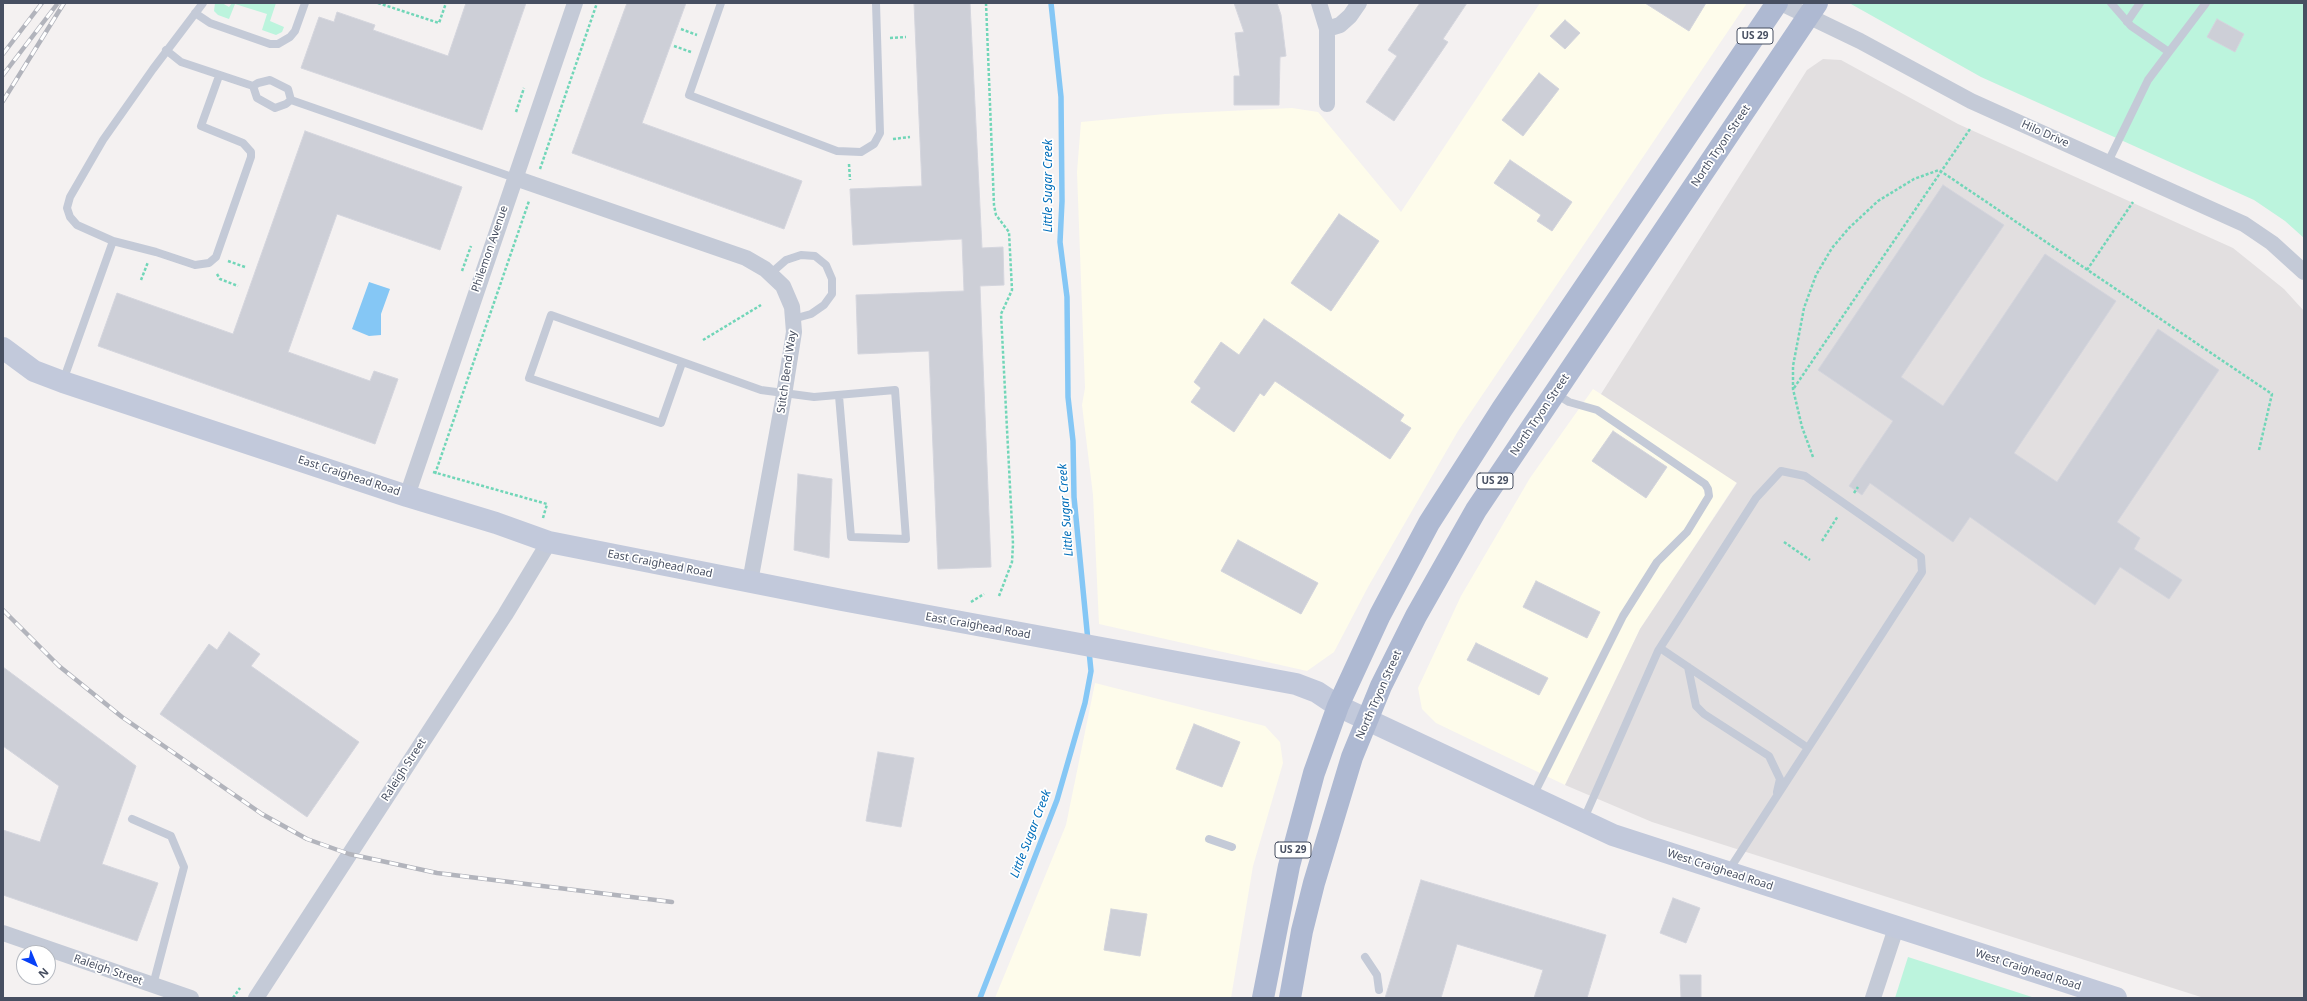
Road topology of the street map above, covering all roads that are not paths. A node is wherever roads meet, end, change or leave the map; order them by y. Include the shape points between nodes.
1 (203, 3) edge
2 (305, 3) edge
3 (575, 3) edge
4 (721, 3) edge
5 (876, 3) edge
6 (1320, 3) edge
7 (1359, 3) edge
8 (1777, 3) edge
9 (1781, 3) edge
10 (2111, 3) edge
11 (2140, 3) edge
12 (2206, 3) edge
13 (1813, 10) edge
14 (195, 13) junction
15 (2127, 22) junction
16 (1327, 29) junction
17 (166, 50) junction
18 (2169, 52) junction
19 (219, 76) junction
20 (254, 86) junction
21 (291, 100) junction
22 (1327, 104) dead end
23 (2108, 162) junction
24 (515, 178) junction
25 (113, 241) junction
26 (2304, 272) edge
27 (770, 274) junction
28 (793, 319) junction
29 (3, 348) edge
30 (682, 363) junction
31 (63, 382) junction
32 (1555, 393) junction
33 (784, 395) junction
34 (839, 396) junction
35 (416, 498) junction
36 (545, 533) junction
37 (750, 582) junction
38 (1660, 648) junction
39 (1688, 667) junction
40 (1338, 706) junction
41 (1367, 719) junction
42 (1808, 748) junction
43 (1532, 797) junction
44 (1774, 800) junction
45 (132, 819) dead end
46 (1583, 821) junction
47 (1209, 839) dead end
48 (1232, 847) dead end
49 (1728, 873) junction
50 (1896, 928) junction
51 (3, 933) edge
52 (1365, 957) dead end
53 (153, 985) junction
54 (1379, 990) dead end
55 (2103, 996) edge
56 (191, 998) edge
57 (256, 998) edge
58 (1263, 998) edge
59 (1290, 998) edge
60 (1873, 998) edge

1 - 14 lane
2 - 14 lane via 295,31 278,44 270,44 210,23
3 - 24 street, Philemon Avenue
4 - 5 lane via 689,95 837,151 861,152 874,144 880,133
6 - 16 street
7 - 16 street via 1340,25
8 - 40 main road, US 29 via 1502,409 1433,518 1380,615
9 - 13 street, Hilo Drive
10 - 15 lane
11 - 15 lane
12 - 18 lane
13 - 23 street, Hilo Drive via 1860,41 1971,101
13 - 32 main road, North Tryon Street / US 29
14 - 17 lane
15 - 18 lane
16 - 22 street
17 - 19 lane via 181,62
17 - 25 lane via 103,140 70,197 67,208 77,225
18 - 23 lane via 2148,80
19 - 20 lane
19 - 25 lane via 201,126 243,143 251,152 220,249 209,263 195,265
20 - 21 lane via 270,80 288,89
20 - 21 lane via 257,98 275,108
21 - 24 lane
23 - 26 street, Hilo Drive via 2244,224 2272,243
24 - 27 street, Stitch Bend Way via 746,258
24 - 35 street, Philemon Avenue
25 - 31 lane
27 - 28 street, Stitch Bend Way via 783,286 792,307
27 - 28 lane via 786,260 801,255 814,256 826,265 832,280 832,294 824,306 811,314
28 - 33 street, Stitch Bend Way via 794,332
29 - 31 street, East Craighead Road via 34,371
30 - 30 lane via 661,422 529,378 551,315
30 - 33 lane via 761,390
31 - 35 street, East Craighead Road
32 - 41 main road, North Tryon Street / US 29 via 1476,510 1446,561 1381,686
32 - 43 lane via 1570,402 1597,410 1705,484 1708,489 1707,501 1687,532 1666,551 1623,616
33 - 34 lane via 814,398
33 - 37 street, Stitch Bend Way
34 - 34 lane via 896,390 906,539 851,537
35 - 36 street, East Craighead Road
36 - 37 street, East Craighead Road
36 - 57 street, Raleigh Street via 505,615
37 - 40 street, East Craighead Road via 1296,684 1317,692
38 - 39 lane
38 - 42 lane via 1756,498 1780,471 1805,476 1921,557 1922,572
38 - 46 lane
39 - 42 lane
39 - 44 lane via 1696,706 1704,714 1769,756 1780,779
40 - 41 street, West Craighead Road
40 - 58 main road, US 29 via 1314,773 1296,838 1269,959
41 - 43 street, West Craighead Road
41 - 59 main road, North Tryon Street / US 29 via 1329,826 1302,931
42 - 44 lane
43 - 46 street, West Craighead Road
44 - 49 lane
45 - 53 lane via 171,836 184,867
46 - 49 street, West Craighead Road via 1613,835
47 - 48 lane
49 - 50 street, West Craighead Road
50 - 55 street, West Craighead Road
50 - 60 street
51 - 53 street, Raleigh Street
52 - 54 lane via 1377,975
53 - 56 street, Raleigh Street

